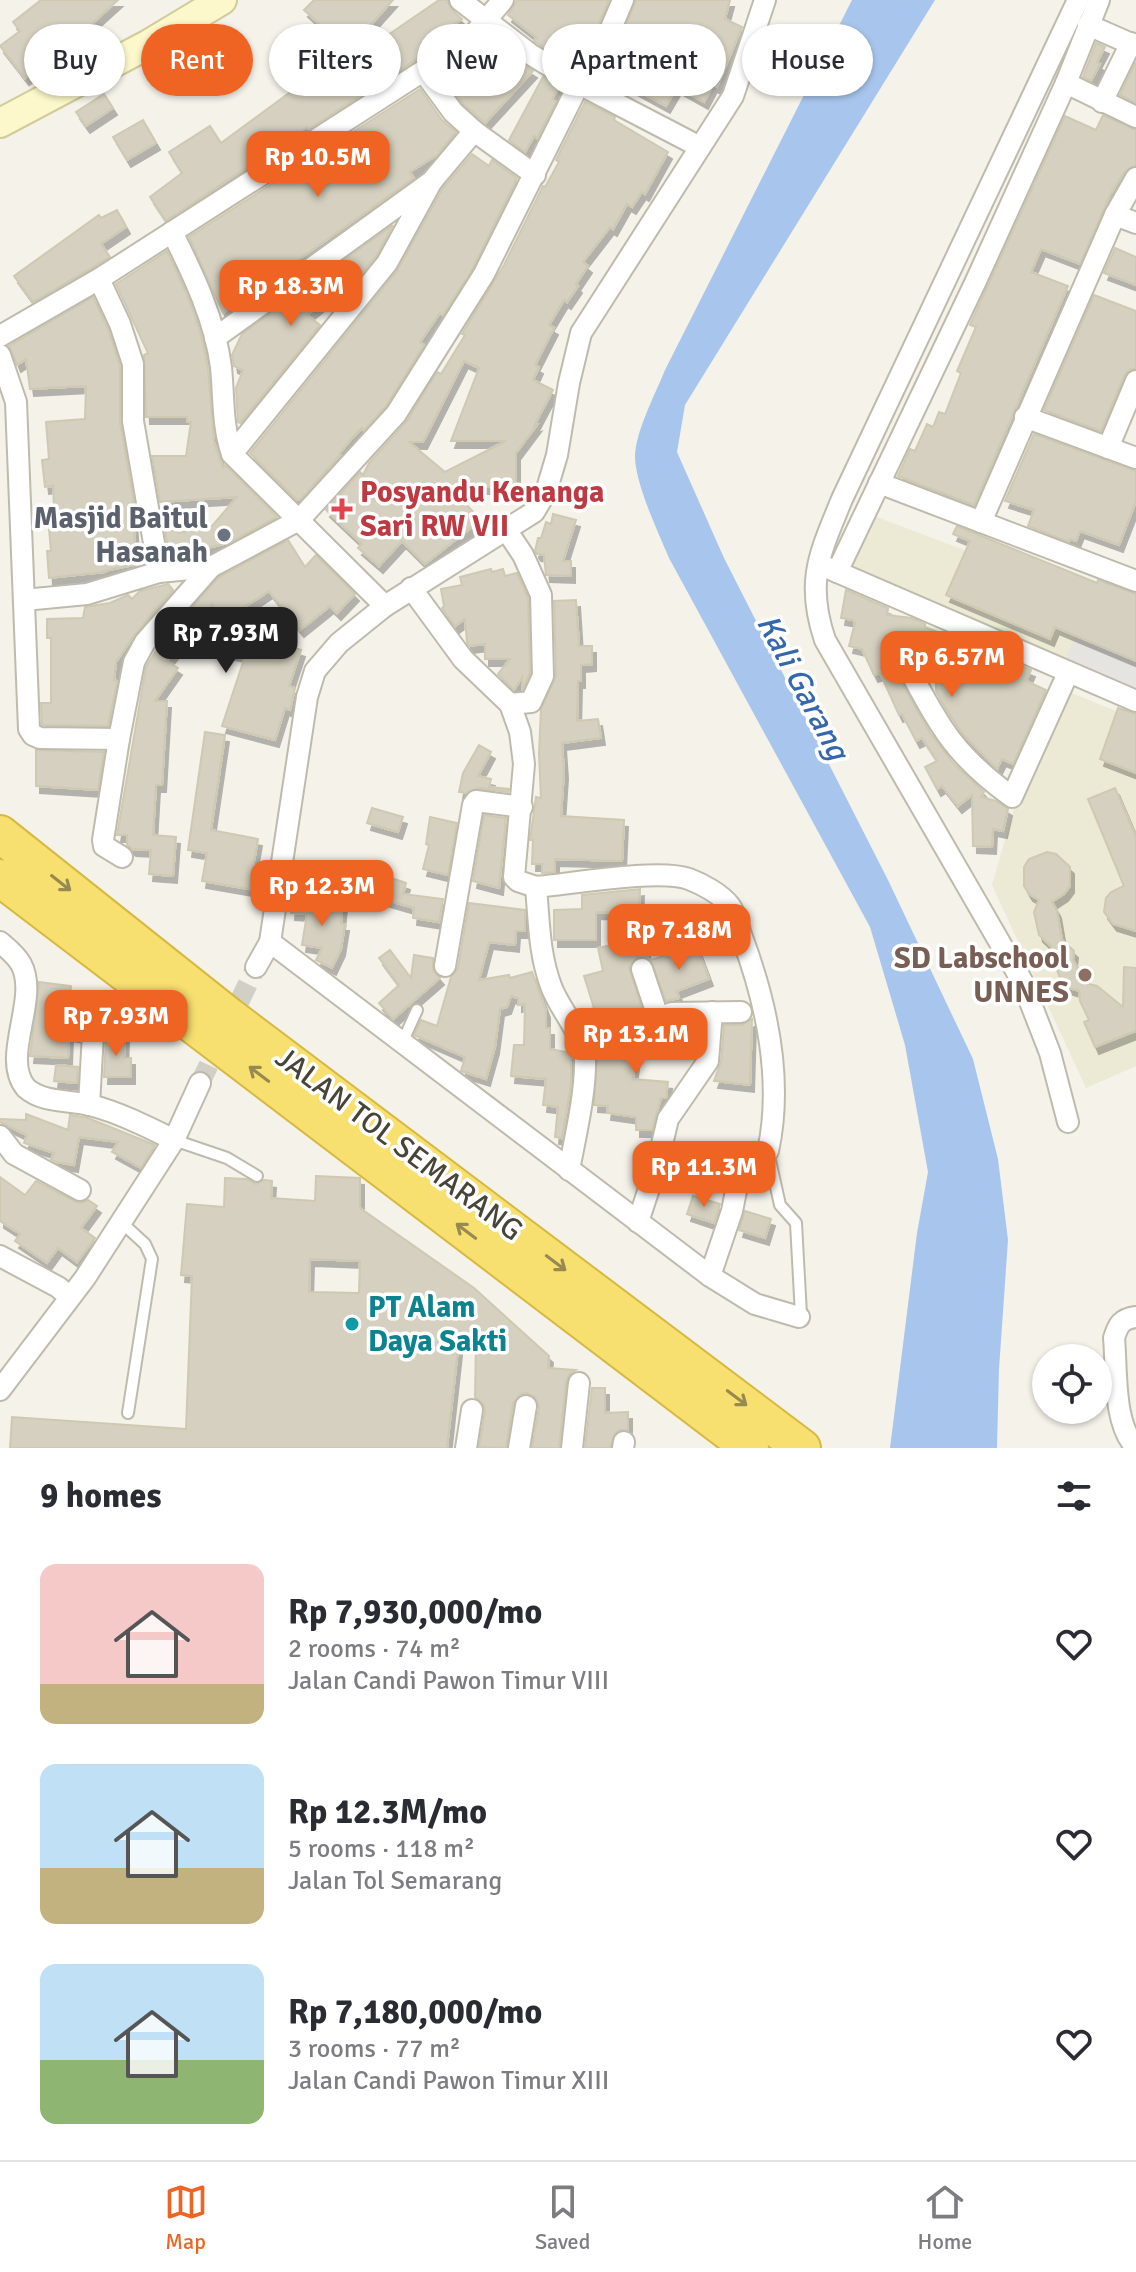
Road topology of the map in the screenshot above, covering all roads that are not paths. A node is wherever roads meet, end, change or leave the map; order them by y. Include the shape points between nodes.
1 (222, 0) edge
2 (460, 0) edge
3 (503, 0) edge
4 (623, 0) edge
5 (765, 0) edge
6 (1078, 0) edge
7 (1099, 0) edge
8 (486, 20) junction
9 (483, 24) edge
10 (612, 24) edge
11 (1088, 25) junction
12 (1133, 44) edge
13 (542, 61) edge
14 (417, 75) edge
15 (1066, 83) junction
16 (441, 96) edge
17 (577, 96) edge
18 (601, 96) edge
19 (1102, 102) junction
20 (1136, 117) edge
21 (0, 123) edge
22 (474, 131) junction
23 (700, 147) junction
24 (535, 175) junction
25 (1136, 178) edge
26 (432, 181) junction
27 (1115, 215) junction
28 (1136, 223) edge
29 (172, 232) junction
30 (99, 279) junction
31 (0, 336) edge
32 (215, 338) junction
33 (0, 355) edge
34 (1136, 381) edge
35 (8, 404) edge
36 (1025, 417) junction
37 (1108, 448) junction
38 (232, 454) junction
39 (1136, 458) edge
40 (879, 483) junction
41 (299, 520) junction
42 (981, 522) junction
43 (507, 531) junction
44 (816, 564) junction
45 (211, 567) junction
46 (159, 572) junction
47 (837, 572) junction
48 (1136, 581) edge
49 (411, 588) junction
50 (24, 600) junction
51 (385, 606) junction
52 (909, 669) dead end
53 (1068, 673) junction
54 (1136, 701) edge
55 (510, 704) junction
56 (119, 739) junction
57 (522, 807) junction
58 (0, 834) edge
59 (122, 857) dead end
60 (0, 878) edge
61 (536, 887) junction
62 (0, 942) edge
63 (270, 942) junction
64 (445, 966) dead end
65 (256, 967) tunnel mouth
66 (642, 969) dead end
67 (417, 1010) dead end
68 (712, 1012) junction
69 (741, 1012) dead end
70 (94, 1016) dead end
71 (658, 1017) junction
72 (402, 1043) junction
73 (582, 1046) junction
74 (200, 1083) tunnel mouth
75 (89, 1105) junction
76 (1068, 1122) dead end
77 (0, 1136) edge
78 (174, 1140) junction
79 (768, 1151) junction
80 (569, 1170) junction
81 (257, 1176) dead end
82 (80, 1190) dead end
83 (121, 1222) junction
84 (638, 1222) junction
85 (0, 1256) edge
86 (710, 1276) junction
87 (70, 1297) junction
88 (799, 1317) joint
89 (1136, 1317) edge
90 (668, 1366) junction
91 (579, 1383) dead end
92 (0, 1390) edge
93 (526, 1406) dead end
94 (472, 1410) dead end
95 (128, 1413) dead end
96 (1136, 1447) edge
97 (466, 1448) edge
98 (519, 1448) edge
99 (572, 1448) edge
100 (750, 1448) edge
101 (802, 1448) edge

1 - 21 main road
2 - 8 street
3 - 8 street
4 - 10 street
5 - 23 street via 733,96
6 - 44 street via 853,474
7 - 11 street
8 - 9 street
8 - 13 street
11 - 12 street
11 - 15 street
12 - 19 street
14 - 29 street
15 - 19 street
15 - 40 street
16 - 22 street
17 - 24 street
18 - 23 street
19 - 20 street
22 - 24 street
22 - 26 street
23 - 43 street via 581,333 546,492 534,512
24 - 41 street via 484,274 396,414
25 - 27 street
26 - 32 street
26 - 38 street via 387,263
27 - 28 street
27 - 36 street
29 - 30 street
29 - 32 street
30 - 31 street
30 - 46 street via 133,364 133,421
32 - 38 street via 225,434
33 - 35 street
34 - 37 street
35 - 50 street
36 - 37 street
36 - 42 street
37 - 39 street
38 - 41 street
40 - 42 street
40 - 47 street
41 - 45 street
41 - 51 street
42 - 48 street
43 - 49 street
43 - 55 street via 541,595 543,676 531,702
44 - 47 street
44 - 76 street via 816,607 825,640 1022,981 1050,1053
45 - 46 street
45 - 56 street via 145,642 134,662
46 - 50 street via 87,594
47 - 53 street
49 - 51 street
49 - 55 street via 463,659
50 - 56 street via 33,735
51 - 63 street via 339,643 315,671
52 - 53 street via 947,738 1012,797
53 - 54 street
55 - 57 street via 524,764
56 - 59 street via 103,840
57 - 61 street via 514,877
57 - 64 street via 476,801 473,805
58 -> 90 highway, JALAN TOL SEMARANG
90 -> 60 highway, JALAN TOL SEMARANG
61 - 73 street via 542,957
61 - 79 street via 657,875 686,878 730,906 755,973 773,1059
62 - 75 street via 23,967 26,987 14,1049 16,1073 25,1087 43,1098
63 - 65 street
63 - 72 street
66 - 71 street
67 - 72 lane
68 - 69 street
68 - 71 street
68 - 84 street via 708,1061 668,1119
70 - 75 street
71 - 73 street
72 - 80 street
73 - 80 street via 585,1059
74 - 78 street
75 - 78 street
77 - 82 street via 14,1154
78 - 81 lane via 227,1158
78 - 83 street
79 - 86 street via 748,1166 737,1186
79 - 88 lane via 780,1205 796,1223
80 - 84 street
83 - 87 street
83 - 95 lane via 145,1244 152,1259
84 - 86 street
85 - 87 street
86 - 88 street via 755,1304
87 - 92 street
89 - 96 street via 1125,1318 1114,1338 1124,1433
90 - 100 highway, JALAN TOL SEMARANG
90 -> 101 highway, JALAN TOL SEMARANG
91 - 99 street
93 - 98 street
94 - 97 street

